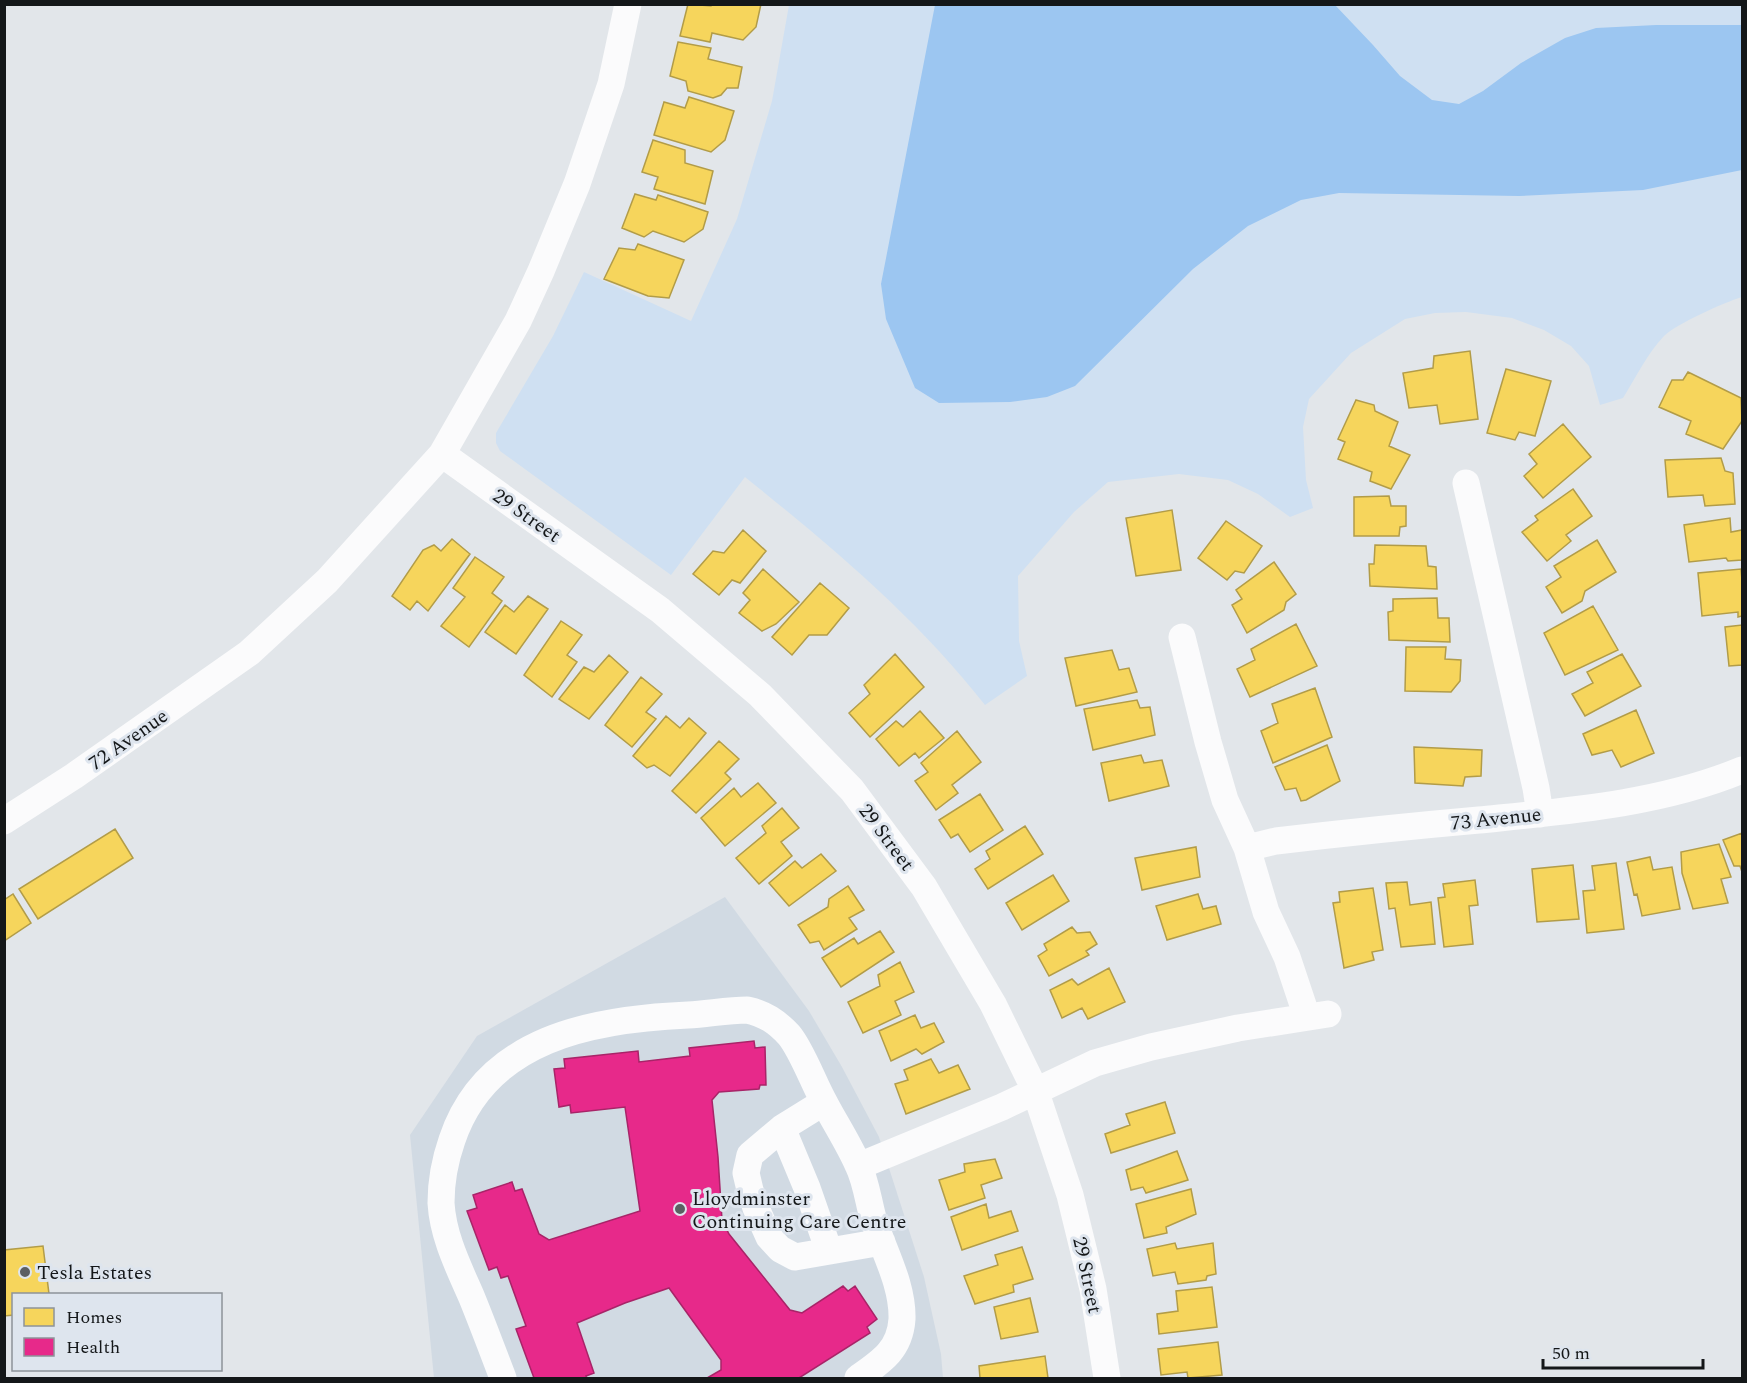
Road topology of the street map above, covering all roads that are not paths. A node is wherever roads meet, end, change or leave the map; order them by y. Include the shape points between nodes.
1 (628, 4) edge
2 (442, 453) junction
3 (1466, 483) dead end
4 (1182, 637) dead end
5 (1743, 770) edge
6 (1540, 814) junction
7 (4, 821) edge
8 (1247, 849) junction
9 (1035, 1090) junction
10 (824, 1102) junction
11 (782, 1128) junction
12 (859, 1166) junction
13 (882, 1242) junction
14 (829, 1251) junction
15 (503, 1378) edge
16 (858, 1378) edge
17 (1107, 1378) edge

1 - 2 street via 610,84 577,184 541,271 518,321
2 - 7 street, 72 Avenue via 327,581 249,653
2 - 9 street, 29 Street via 660,610 760,695 852,790 924,887 993,1004
3 - 6 street
4 - 8 street via 1225,800
5 - 6 street, 73 Avenue via 1649,798
6 - 8 street, 73 Avenue via 1276,840
8 - 9 street via 1266,912 1318,1016 1151,1047 1095,1063
9 - 12 street
9 - 17 street, 29 Street via 1073,1206 1093,1289
10 - 11 street
10 - 12 street
10 - 15 street via 790,1037 763,1013 747,1010 610,1022 564,1033 501,1066 475,1094 456,1128 448,1151 441,1203 451,1251
11 - 14 street
11 - 14 street via 750,1155 746,1173 756,1208 769,1237 780,1249 795,1257
12 - 13 street
13 - 14 street
13 - 16 street via 902,1318 894,1347 886,1358

